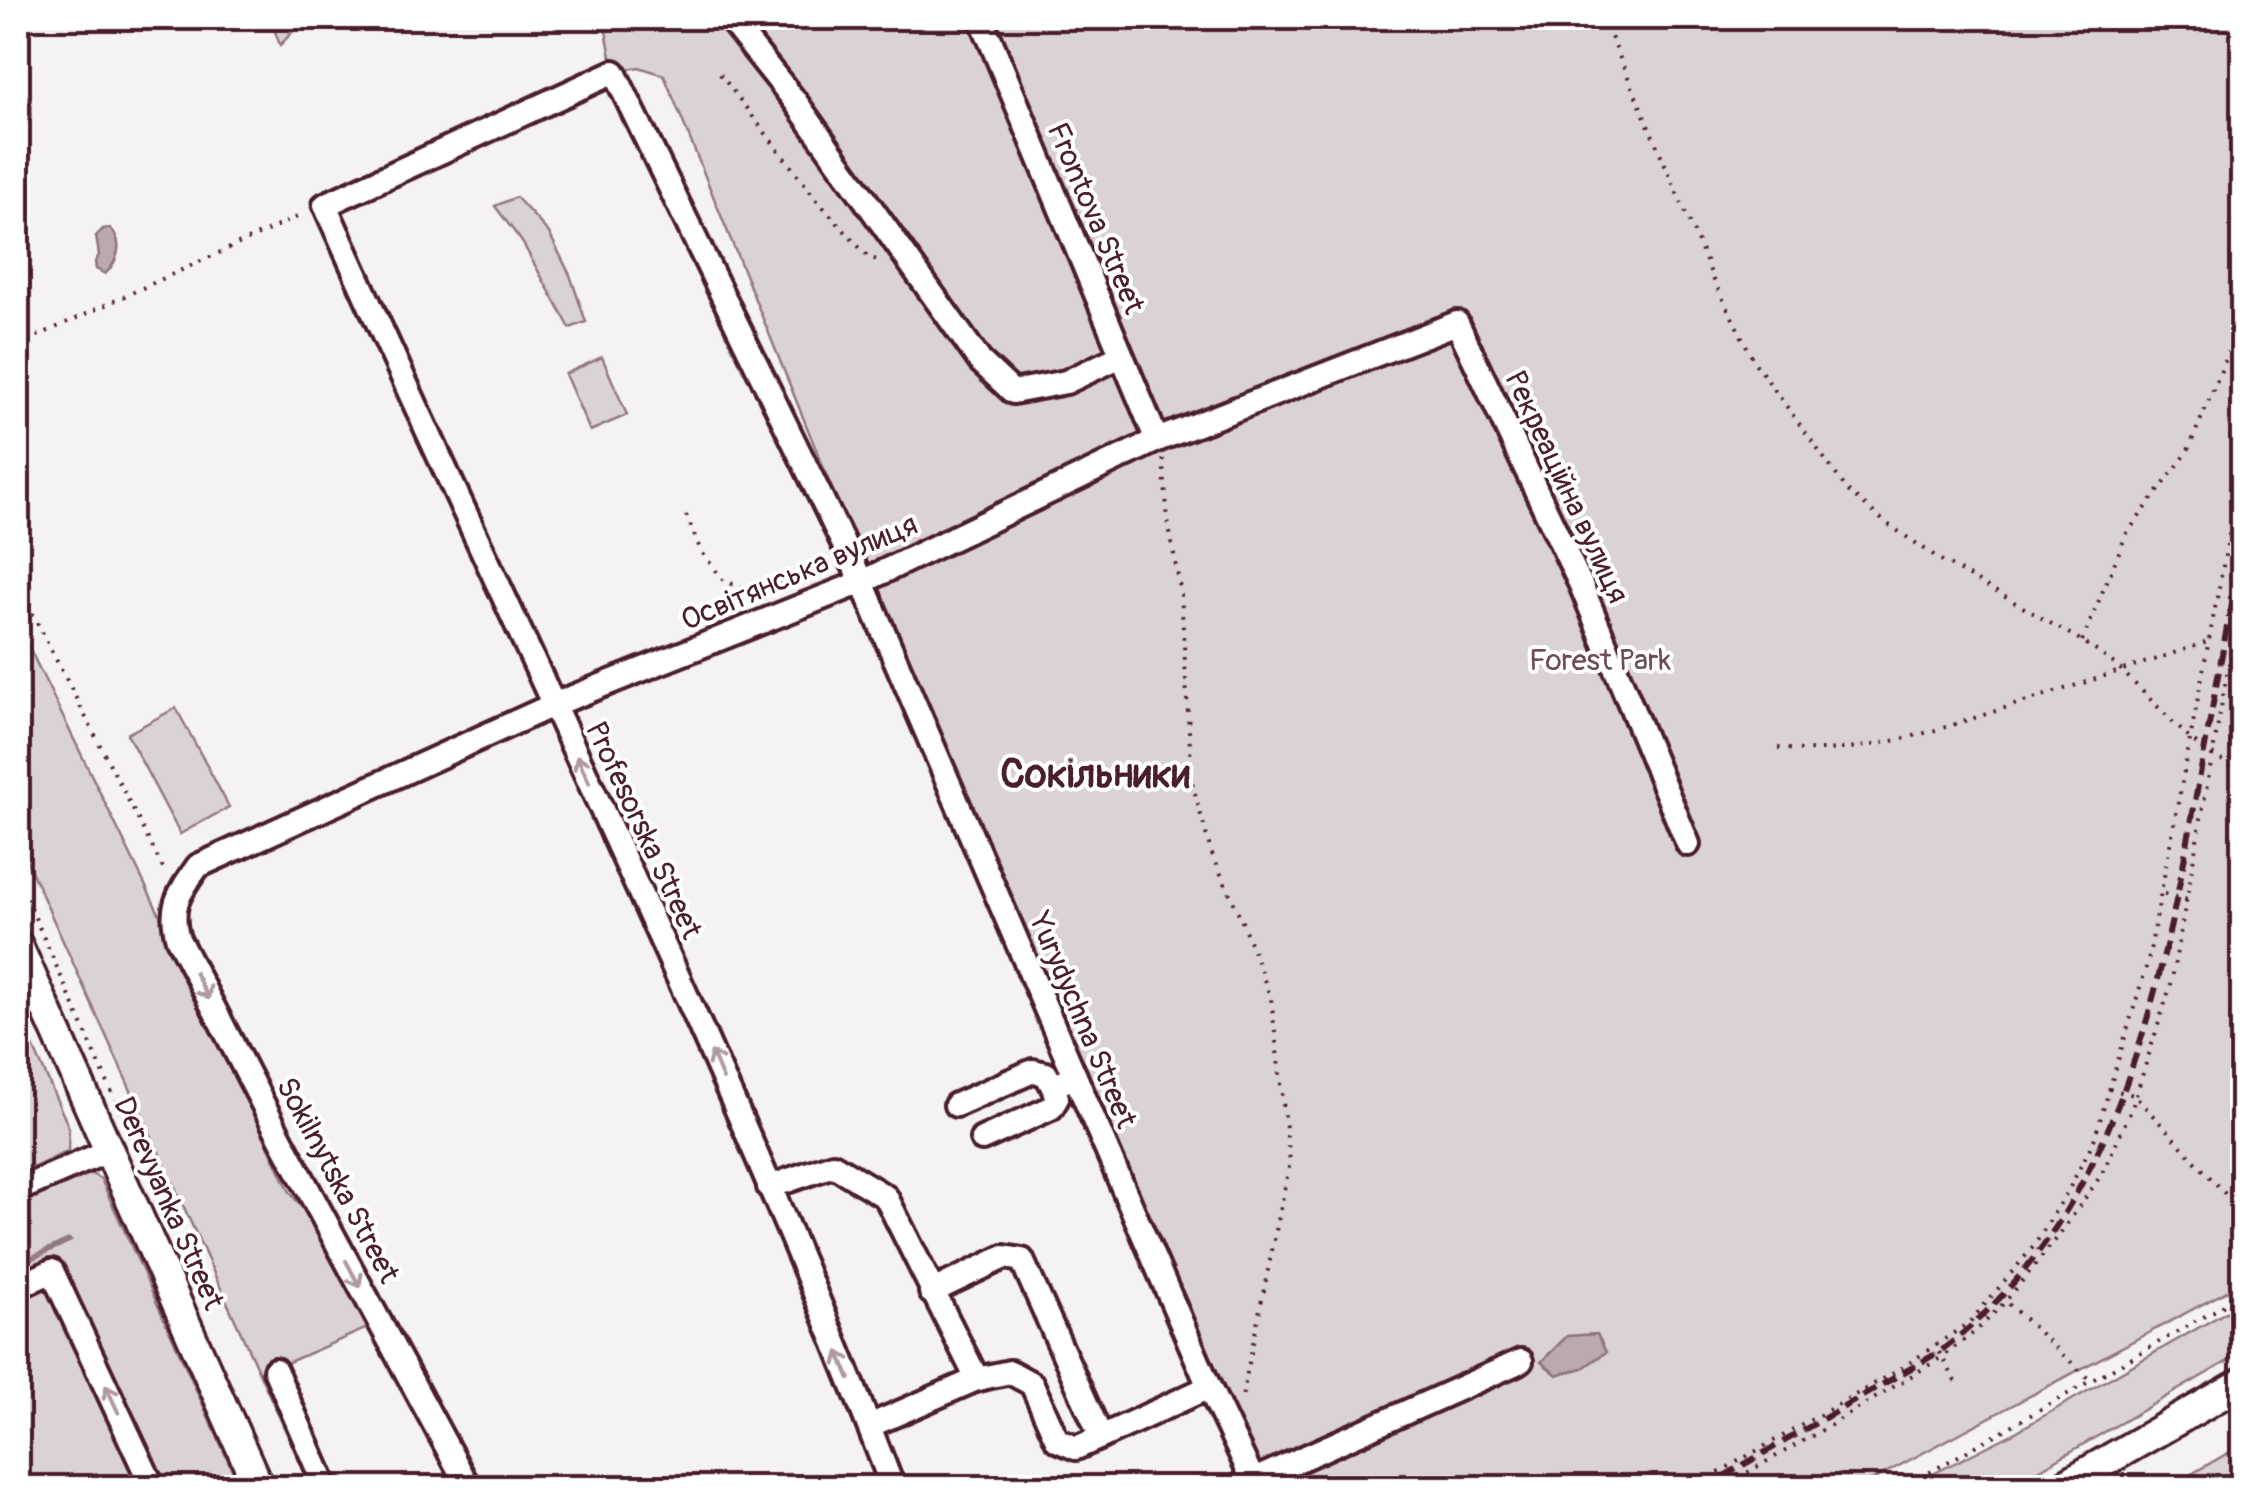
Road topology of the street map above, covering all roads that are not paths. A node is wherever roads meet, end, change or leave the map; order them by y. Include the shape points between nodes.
1 (729, 18) edge
2 (981, 18) edge
3 (325, 204) joint
4 (1457, 322) joint
5 (1122, 356) junction
6 (1158, 440) junction
7 (862, 582) junction
8 (553, 705) junction
9 (1688, 844) dead end
10 (177, 895) joint
11 (18, 946) edge
12 (1075, 1076) junction
13 (1053, 1087) junction
14 (956, 1105) dead end
15 (982, 1139) dead end
16 (110, 1150) junction
17 (769, 1187) junction
18 (18, 1190) edge
19 (18, 1287) edge
20 (931, 1292) junction
21 (1521, 1361) dead end
22 (275, 1370) dead end
23 (977, 1379) junction
24 (2242, 1383) edge
25 (1209, 1387) junction
26 (869, 1426) junction
27 (1101, 1437) junction
28 (1248, 1485) edge
29 (153, 1488) edge
30 (260, 1488) edge
31 (326, 1488) edge
32 (470, 1488) edge
33 (893, 1488) edge
34 (2059, 1488) edge

1 - 5 street via 980,361 1013,392 1066,382
2 - 5 street, Frontova Street
3 - 7 street, Yurydychna Street via 614,72
3 - 8 street, Profesorska Street
4 - 6 street, Освітянська вулиця
4 - 9 street, Рекреаційна вулиця via 1581,585
5 - 6 street, Frontova Street
6 - 7 street, Освітянська вулиця
7 - 8 street, Освітянська вулиця
7 - 12 street, Yurydychna Street
8 - 10 street, Освітянська вулиця via 198,866
17 -> 8 street, Profesorska Street
10 -> 32 street, Sokilnytska Street via 178,939
11 - 16 main road, Derevyanka Street
12 - 13 street
12 - 25 street, Yurydychna Street
13 - 14 street via 1046,1074 1034,1071
13 - 15 street via 1052,1108
16 - 18 street
16 - 30 main road, Derevyanka Street
17 - 20 street via 833,1165 886,1197
26 -> 17 street, Profesorska Street
29 -> 19 street via 52,1271
20 - 23 street
20 - 27 street via 1004,1257 1022,1260
21 - 28 street
22 - 31 street
23 - 26 street
23 - 27 street via 1010,1372 1032,1384 1058,1440 1076,1448
24 - 34 main road
25 - 27 street
25 - 28 street, Yurydychna Street
26 - 33 street, Profesorska Street

